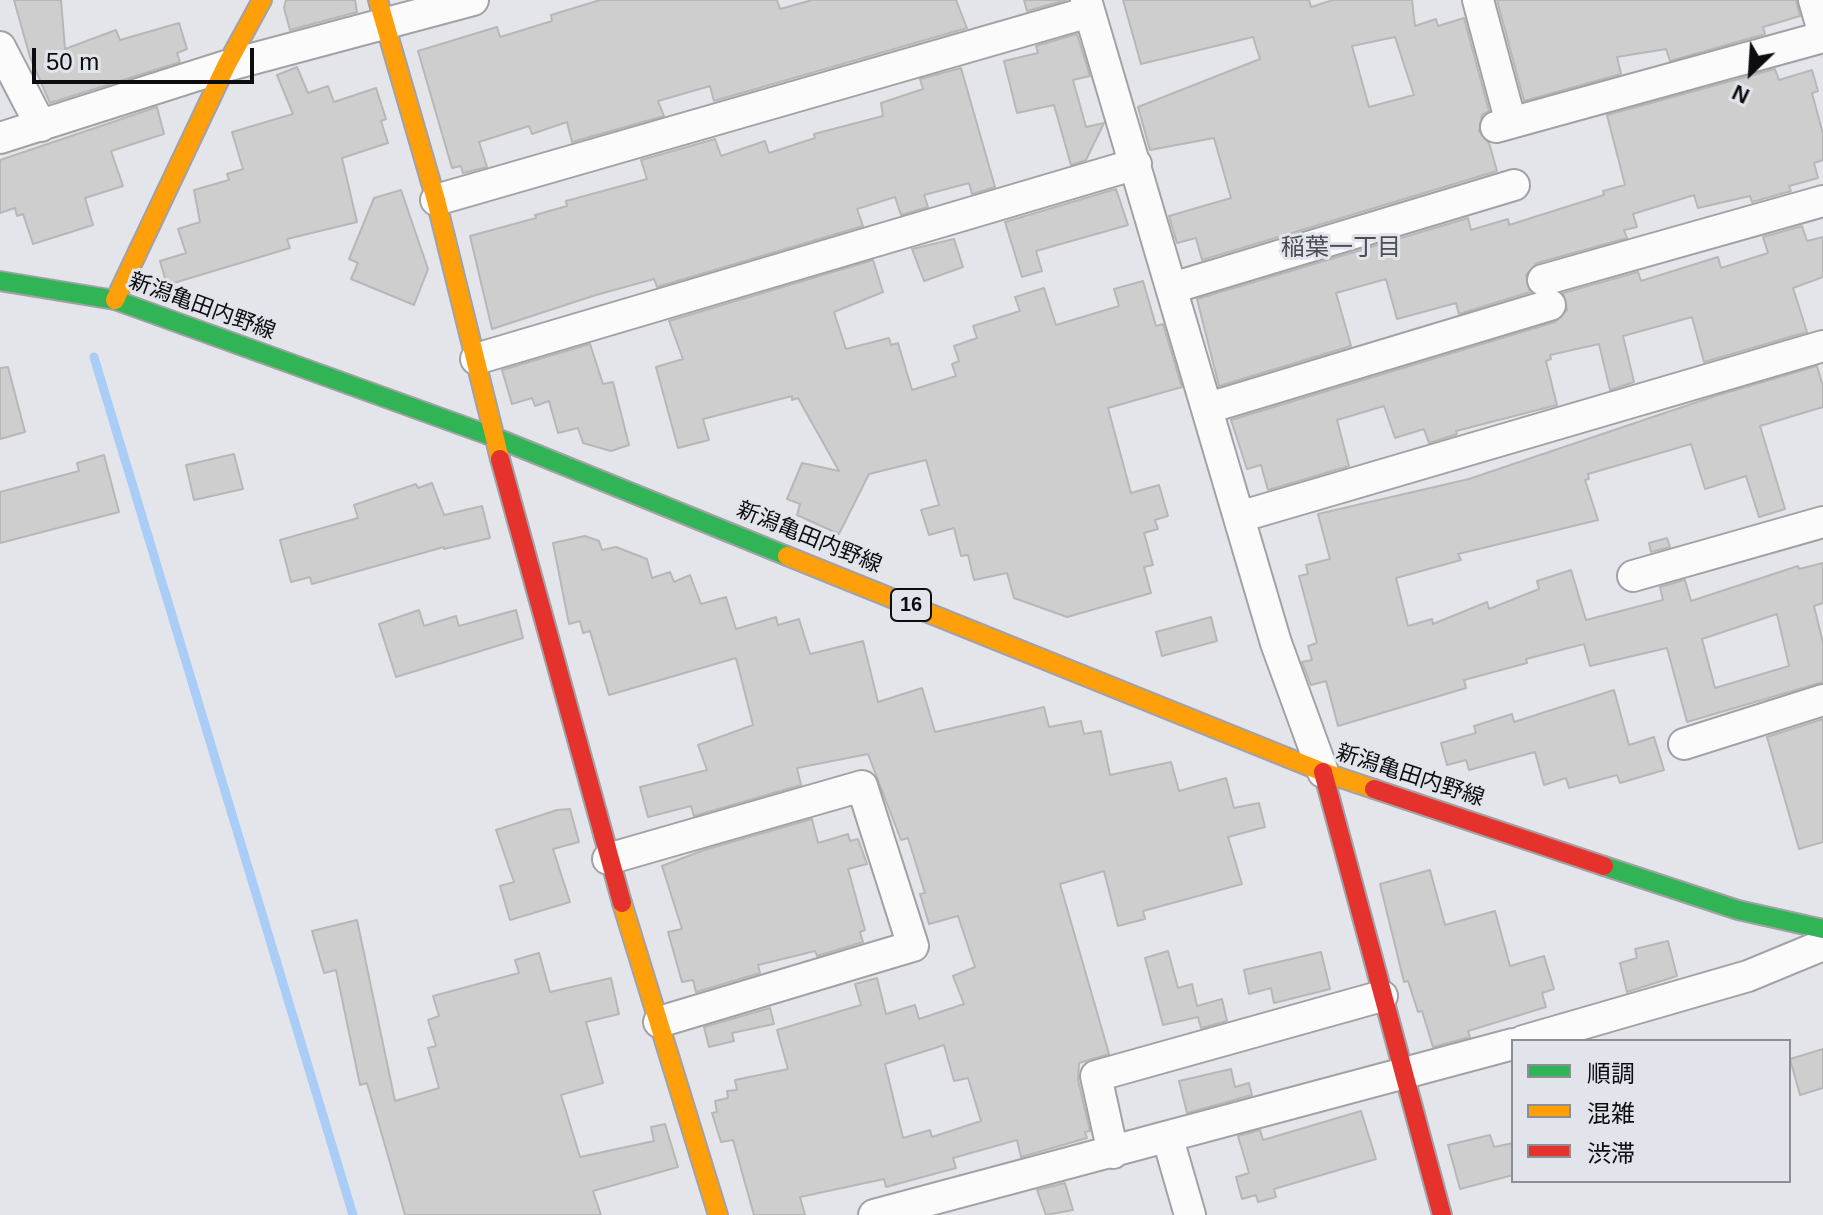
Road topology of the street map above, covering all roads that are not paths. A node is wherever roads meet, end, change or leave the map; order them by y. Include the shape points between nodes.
1 (262, 0) edge
2 (473, 0) edge
3 (1478, 0) edge
4 (1814, 0) edge
5 (1088, 6) edge
6 (382, 13) edge
7 (1823, 34) edge
8 (0, 47) edge
9 (226, 66) junction
10 (41, 126) junction
11 (0, 138) edge
12 (1136, 164) junction
13 (1514, 185) dead end
14 (436, 200) junction
15 (1823, 201) edge
16 (0, 281) edge
17 (1172, 288) junction
18 (115, 300) junction
19 (1823, 346) edge
20 (476, 359) junction
21 (1208, 408) junction
22 (494, 437) junction
23 (1239, 517) junction
24 (1823, 522) edge
25 (1633, 576) dead end
26 (1823, 700) edge
27 (1684, 744) dead end
28 (1323, 772) junction
29 (608, 859) junction
30 (1823, 929) edge
31 (1823, 945) edge
32 (1382, 996) junction
33 (659, 1022) junction
34 (1530, 1039) edge
35 (1511, 1045) edge
36 (1403, 1076) junction
37 (1168, 1139) junction
38 (1113, 1153) junction
39 (718, 1215) edge
40 (874, 1215) edge
41 (1190, 1215) edge
42 (1442, 1215) edge

1 - 9 street
2 - 6 street
3 - 7 street via 1503,125
4 - 7 street
5 - 12 street
5 - 14 street
6 - 9 street
6 - 14 street
8 - 10 street
9 - 10 street
9 - 18 street
10 - 11 street
12 - 17 street
12 - 20 street
13 - 17 street
14 - 20 street
15 - 21 street
16 - 18 street, 新潟亀田内野線 / 16
17 - 21 street
18 - 22 street, 新潟亀田内野線 / 16
19 - 23 street
20 - 22 street
21 - 23 street
22 - 28 street, 新潟亀田内野線 / 16
22 - 29 street
23 - 28 street via 1276,643
24 - 25 street
26 - 27 street
28 - 30 street, 新潟亀田内野線 / 16 via 1738,910
28 - 32 street
29 - 33 street
29 - 33 street via 862,786 913,946
31 - 34 street via 1748,976
32 - 36 street
32 - 38 street via 1096,1076
33 - 39 street
35 - 36 street
36 - 37 street
36 - 42 street
37 - 38 street
37 - 41 street
38 - 40 street

